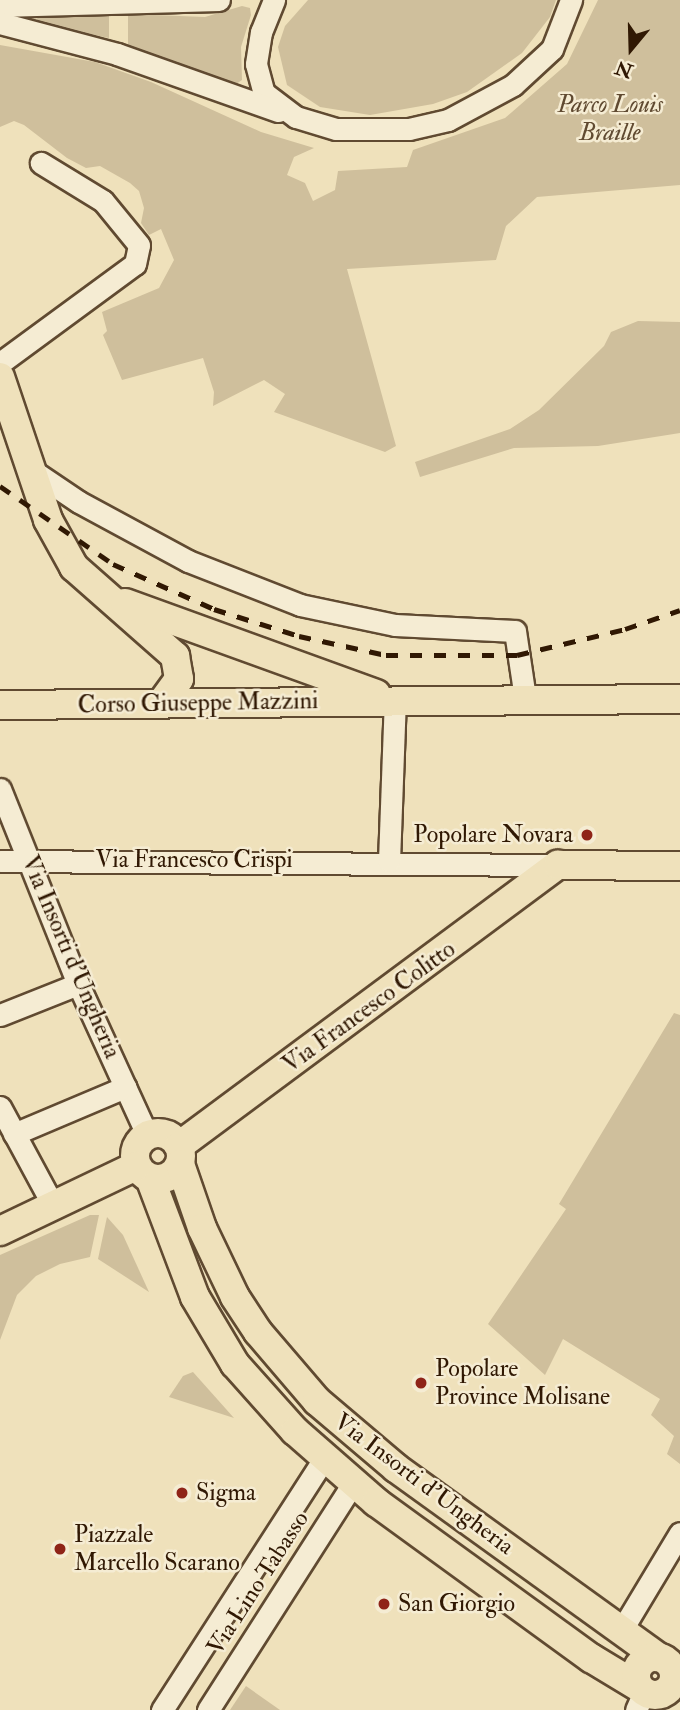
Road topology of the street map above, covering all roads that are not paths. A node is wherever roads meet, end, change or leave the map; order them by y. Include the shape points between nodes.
1 (219, 0) edge
2 (274, 0) edge
3 (172, 1) edge
4 (572, 5) edge
5 (0, 6) edge
6 (0, 23) edge
7 (296, 117) junction
8 (41, 163) dead end
9 (0, 363) edge
10 (0, 377) edge
11 (33, 471) junction
12 (102, 593) junction
13 (525, 698) junction
14 (680, 699) edge
15 (396, 700) junction
16 (161, 704) junction
17 (0, 705) edge
18 (0, 789) edge
19 (31, 860) junction
20 (0, 861) edge
21 (389, 861) junction
22 (558, 865) junction
23 (680, 866) edge
24 (78, 984) junction
25 (0, 1016) edge
26 (125, 1087) junction
27 (0, 1107) edge
28 (14, 1134) junction
29 (148, 1135) junction
30 (179, 1155) junction
31 (143, 1172) junction
32 (53, 1205) junction
33 (0, 1231) edge
34 (323, 1460) junction
35 (353, 1483) junction
36 (680, 1533) edge
37 (621, 1631) junction
38 (669, 1664) edge
39 (642, 1696) edge
40 (162, 1710) edge
41 (208, 1710) edge
42 (677, 1710) edge

1 - 3 street
2 - 7 street via 261,32 256,64 264,93
3 - 5 street
4 - 7 street via 552,49 513,85 448,120 409,129 336,129
6 - 7 street via 117,54
8 - 9 street via 103,201 139,245 135,264
10 - 11 main road
11 - 12 main road via 48,520 74,567
11 - 13 street via 79,502 188,561 300,605 395,625 515,631
12 - 15 main road, Corso Giuseppe Mazzini
12 - 16 main road via 175,656 179,679
13 - 14 main road, Corso Giuseppe Mazzini
13 - 15 main road, Corso Giuseppe Mazzini
15 - 16 main road, Corso Giuseppe Mazzini
15 - 21 street
16 - 17 main road, Corso Giuseppe Mazzini
18 - 19 street, Via Insorti d'Ungheria
19 - 20 street, Via Francesco Crispi
19 - 21 street, Via Francesco Crispi
19 - 24 street, Via Insorti d'Ungheria
21 - 22 street, Via Francesco Crispi
22 - 23 main road, Via Francesco Crispi
22 - 30 main road, Via Francesco Colitto
24 - 25 street
24 - 26 street, Via Insorti d'Ungheria
26 - 28 street, Via Insorti d'Ungheria
26 - 29 street, Via Insorti d'Ungheria
27 - 28 street
28 - 32 street
29 - 30 main road via 164,1133
29 - 31 main road via 136,1148
30 - 31 main road via 166,1178
30 - 37 main road, Via Insorti d'Ungheria via 202,1228 235,1297 258,1332 317,1401 396,1468
31 - 32 main road
31 - 34 main road, Via Insorti d'Ungheria via 195,1297 216,1334 235,1364
32 - 33 main road
34 - 35 main road, Via Insorti d'Ungheria
34 - 40 street
35 - 39 main road, Via Insorti d'Ungheria
35 - 41 street, Via Lino Tabasso
36 - 37 street
37 - 38 main road, Via Insorti d'Ungheria
38 - 39 main road via 646,1659 637,1669
39 - 42 main road, Via Insorti d'Ungheria

